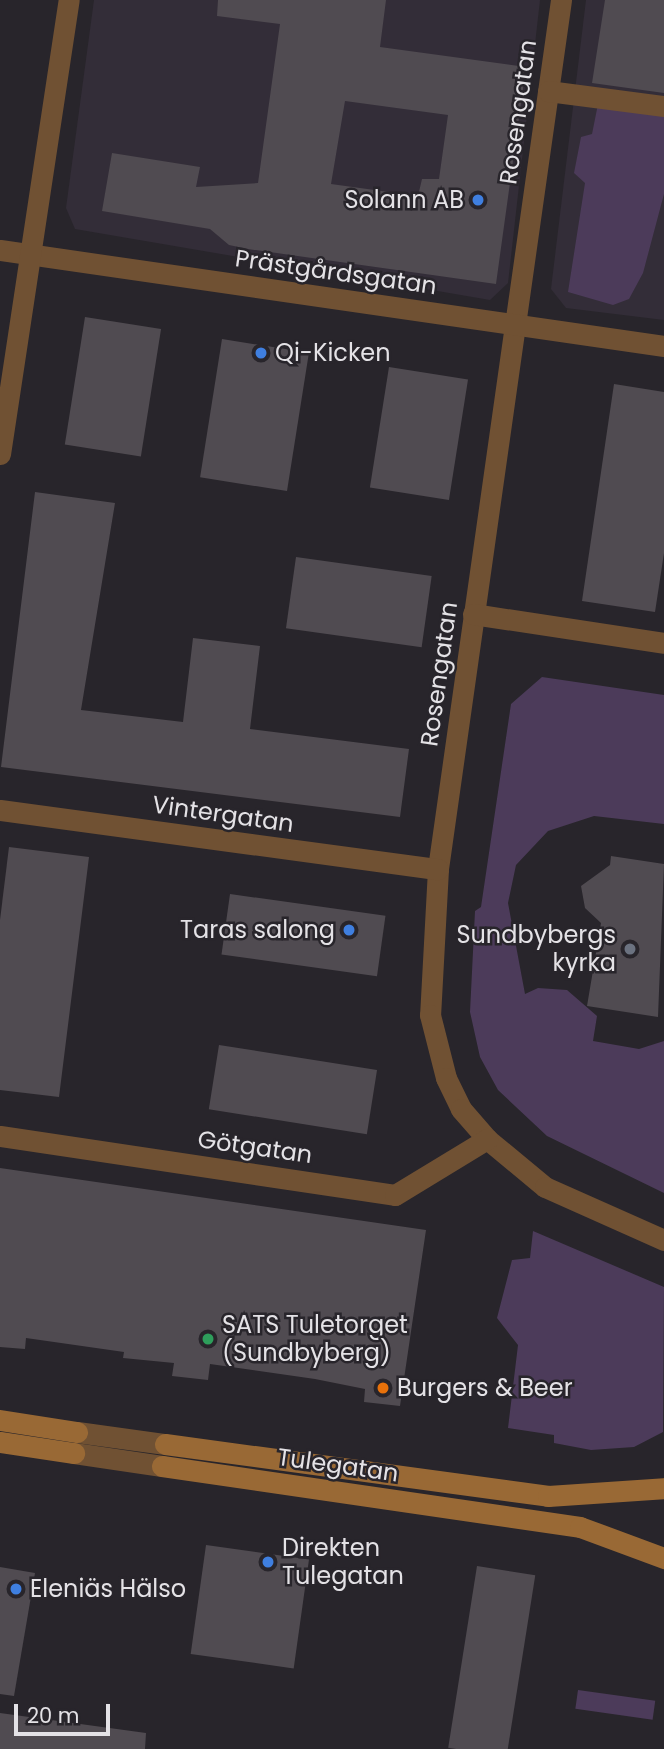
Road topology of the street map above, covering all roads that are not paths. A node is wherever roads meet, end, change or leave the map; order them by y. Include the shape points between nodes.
1 (69, 0) edge
2 (561, 0) edge
3 (548, 91) junction
4 (664, 106) edge
5 (0, 250) edge
6 (30, 254) junction
7 (513, 324) junction
8 (664, 346) edge
9 (0, 454) edge
10 (473, 614) junction
11 (664, 643) edge
12 (0, 810) edge
13 (438, 869) junction
14 (0, 1136) edge
15 (487, 1139) junction
16 (664, 1240) edge
17 (0, 1420) edge
18 (0, 1442) edge
19 (76, 1443) junction
20 (664, 1488) edge
21 (664, 1558) edge

1 - 6 street
2 - 3 street, Rosengatan
3 - 4 street
3 - 7 street, Rosengatan
5 - 6 street, Prästgårdsgatan
6 - 7 street, Prästgårdsgatan
6 - 9 street
7 - 8 street, Prästgårdsgatan
7 - 10 street, Rosengatan
10 - 11 street
10 - 13 street, Rosengatan
12 - 13 street, Vintergatan
13 - 15 street, Rosengatan via 432,1026 461,1110
14 - 15 street, Götgatan via 394,1195
15 - 16 street, Rosengatan via 545,1187
17 - 19 street, Tulegatan
18 - 19 street, Tulegatan
19 - 20 street, Tulegatan via 165,1444 548,1496
19 - 21 street, Tulegatan via 162,1466 580,1527

